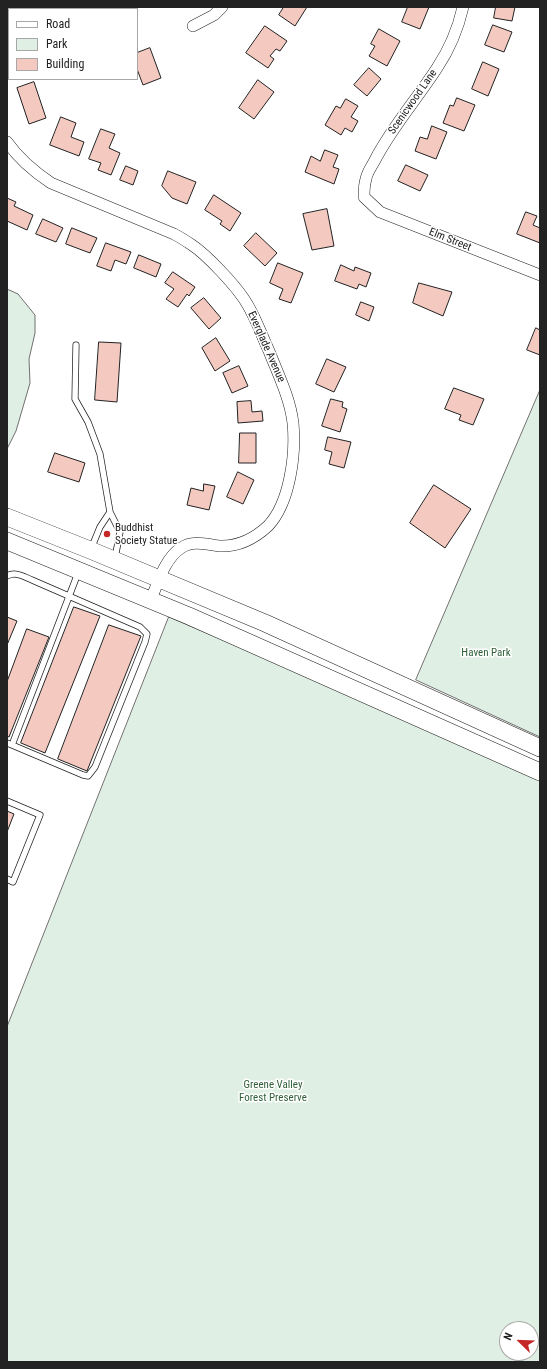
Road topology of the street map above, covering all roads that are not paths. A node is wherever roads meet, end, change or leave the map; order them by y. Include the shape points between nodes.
1 (222, 7) edge
2 (463, 7) edge
3 (193, 26) dead end
4 (7, 142) edge
5 (364, 197) joint
6 (540, 275) edge
7 (76, 345) dead end
8 (110, 512) junction
9 (7, 517) edge
10 (7, 541) edge
11 (90, 550) junction
12 (114, 560) junction
13 (79, 571) junction
14 (7, 576) edge
15 (160, 579) junction
16 (69, 596) junction
17 (151, 599) junction
18 (9, 744) edge
19 (540, 748) edge
20 (540, 772) edge
21 (7, 801) edge
22 (7, 879) edge

1 - 3 street via 214,15
2 - 5 street, Scenicwood Lane via 449,47 437,68 389,136 367,175
4 - 15 street, Everglade Avenue via 25,163 51,183 174,234 201,252 244,299 280,378 293,423 293,446 287,490 274,518 255,536 243,543 232,546 198,543 180,548 171,558
5 - 6 street, Elm Street via 380,212
7 - 8 lane via 75,399 88,422 100,454
8 - 11 lane
8 - 12 lane via 120,532
9 - 11 main road
10 - 13 main road
11 - 12 main road
12 - 15 main road
13 - 16 lane
13 - 17 main road
14 - 16 lane via 16,574
15 - 17 street, Everglade Avenue
15 - 19 main road via 265,623
16 - 18 lane
16 - 18 lane via 140,627 147,634 95,767 88,776 83,775
17 - 20 main road
21 - 22 lane via 40,815 13,882

